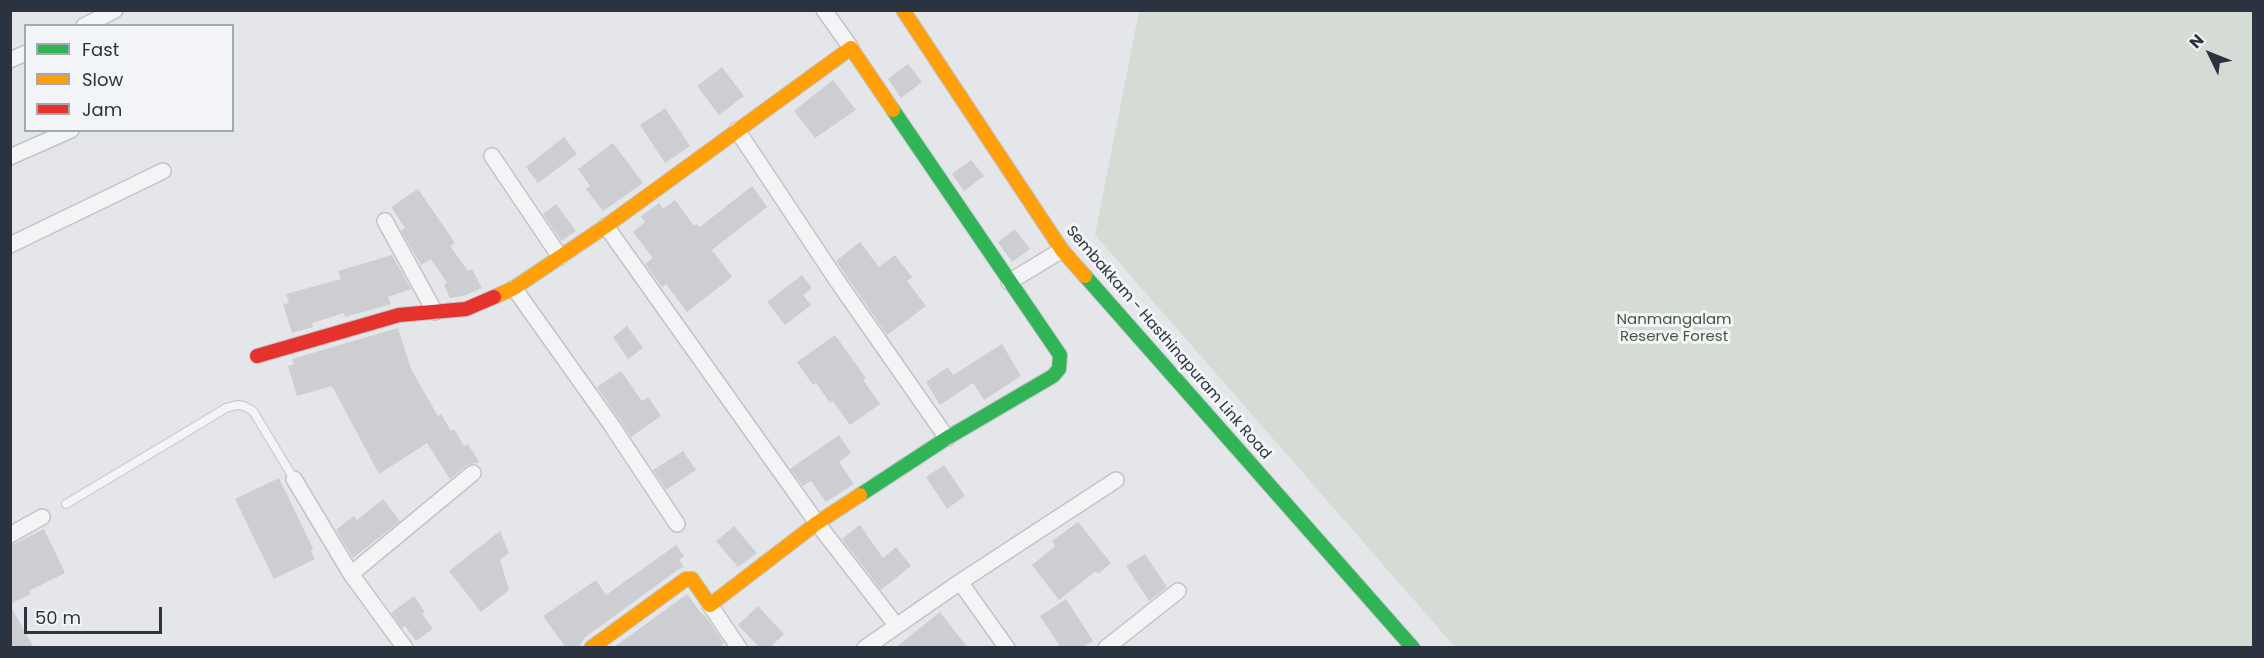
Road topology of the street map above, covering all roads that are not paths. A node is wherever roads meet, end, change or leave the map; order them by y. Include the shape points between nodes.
1 (115, 10) edge
2 (824, 10) edge
3 (903, 10) edge
4 (88, 24) edge
5 (851, 48) junction
6 (24, 54) edge
7 (10, 60) edge
8 (737, 130) junction
9 (66, 132) edge
10 (492, 156) dead end
11 (10, 157) edge
12 (163, 171) dead end
13 (385, 221) dead end
14 (606, 226) junction
15 (10, 245) edge
16 (1062, 250) junction
17 (560, 257) junction
18 (1009, 282) junction
19 (514, 288) junction
20 (435, 312) junction
21 (257, 356) dead end
22 (947, 438) junction
23 (473, 473) dead end
24 (294, 479) joint
25 (1116, 480) dead end
26 (66, 504) dead end
27 (42, 517) dead end
28 (817, 523) junction
29 (677, 524) dead end
30 (10, 535) edge
31 (351, 574) junction
32 (960, 582) junction
33 (1178, 591) dead end
34 (710, 605) junction
35 (896, 625) junction
36 (405, 648) edge
37 (591, 648) edge
38 (739, 648) edge
39 (866, 648) edge
40 (1007, 648) edge
41 (1106, 648) edge
42 (1413, 648) edge

1 - 4 street
2 - 5 street
3 - 16 street, Sembakkam - Hasthinapuram Link Road
5 - 8 street
5 - 18 street
6 - 7 street
8 - 14 street
8 - 22 street
9 - 11 street
10 - 17 street
12 - 15 street
13 - 20 street
14 - 17 street
14 - 28 street
16 - 18 street
16 - 42 street, Sembakkam - Hasthinapuram Link Road
17 - 19 street
18 - 22 street via 1060,355 1059,369
19 - 20 street via 466,309
19 - 29 street
20 - 21 street via 399,315
22 - 28 street
23 - 31 street
24 - 26 lane via 253,411 237,405
24 - 31 street
25 - 32 street
27 - 30 street
28 - 34 street
28 - 35 street
31 - 36 street
32 - 35 street
32 - 40 street
33 - 41 street
34 - 37 street via 692,579 686,579
34 - 38 street
35 - 39 street

